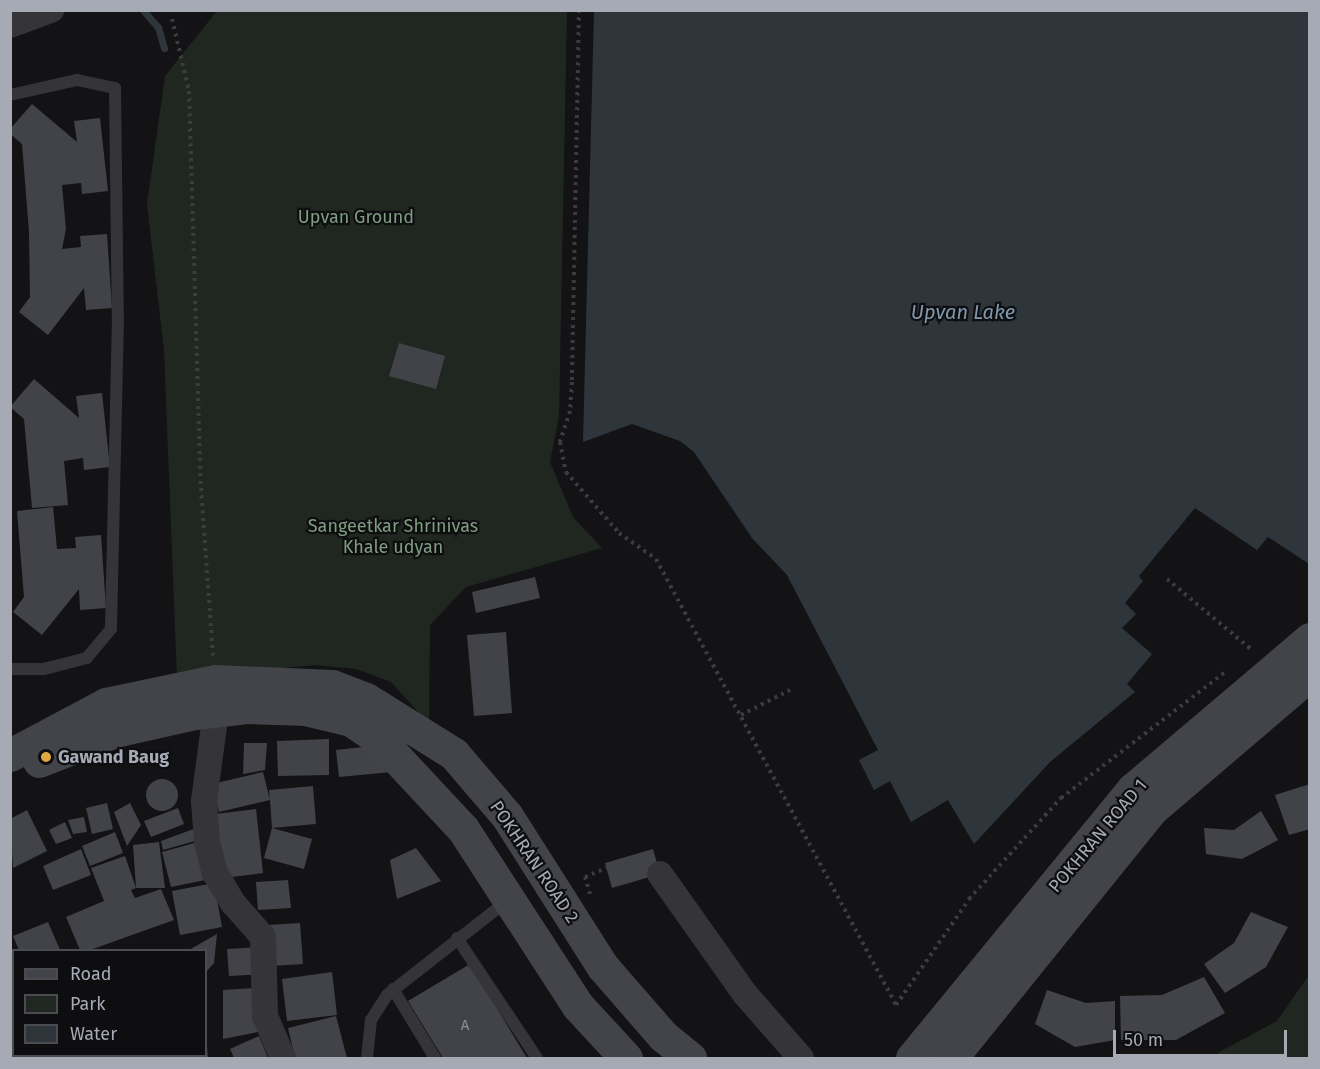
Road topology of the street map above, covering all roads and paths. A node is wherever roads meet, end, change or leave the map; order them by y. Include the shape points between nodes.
1 (51, 10) edge
2 (579, 10) edge
3 (172, 19) dead end
4 (10, 25) edge
5 (10, 95) edge
6 (1167, 579) dead end
7 (1310, 639) edge
8 (1234, 665) dead end
9 (1271, 666) edge
10 (10, 669) edge
11 (790, 690) dead end
12 (215, 696) junction
13 (741, 715) junction
14 (12, 757) edge
15 (606, 868) dead end
16 (660, 874) dead end
17 (592, 893) dead end
18 (508, 900) junction
19 (457, 938) junction
20 (393, 989) junction
21 (283, 1059) edge
22 (367, 1059) edge
23 (435, 1059) edge
24 (537, 1059) edge
25 (626, 1059) edge
26 (690, 1059) edge
27 (801, 1059) edge
28 (912, 1059) edge
29 (951, 1059) edge

1 - 4 street
2 - 13 path via 572,382 570,411 560,442 566,472 619,533 656,559
3 - 12 path via 189,91 201,488
5 - 10 lane via 77,80 115,88 118,341 111,629 87,658 44,669
6 - 9 path
7 - 9 main road, POKHRAN ROAD 1
8 - 13 path via 1157,720 1061,798 969,899 896,1005
9 - 28 main road, POKHRAN ROAD 1 via 1133,789
9 - 29 main road, POKHRAN ROAD 1
11 - 13 path
12 - 14 main road, POKHRAN ROAD 2 via 46,757
12 - 18 main road, POKHRAN ROAD 2 via 351,720 380,739 463,829
12 - 21 street via 204,801 207,842 216,873 233,903 262,937 266,960 265,1016
12 - 26 main road, POKHRAN ROAD 2 via 332,686 366,699 454,754 507,816 603,967 663,1036
15 - 17 path via 585,877
16 - 27 street via 745,994
18 - 19 lane
18 - 25 main road, POKHRAN ROAD 2 via 578,1006
19 - 20 lane
19 - 24 lane
20 - 22 lane via 371,1020
20 - 23 lane

